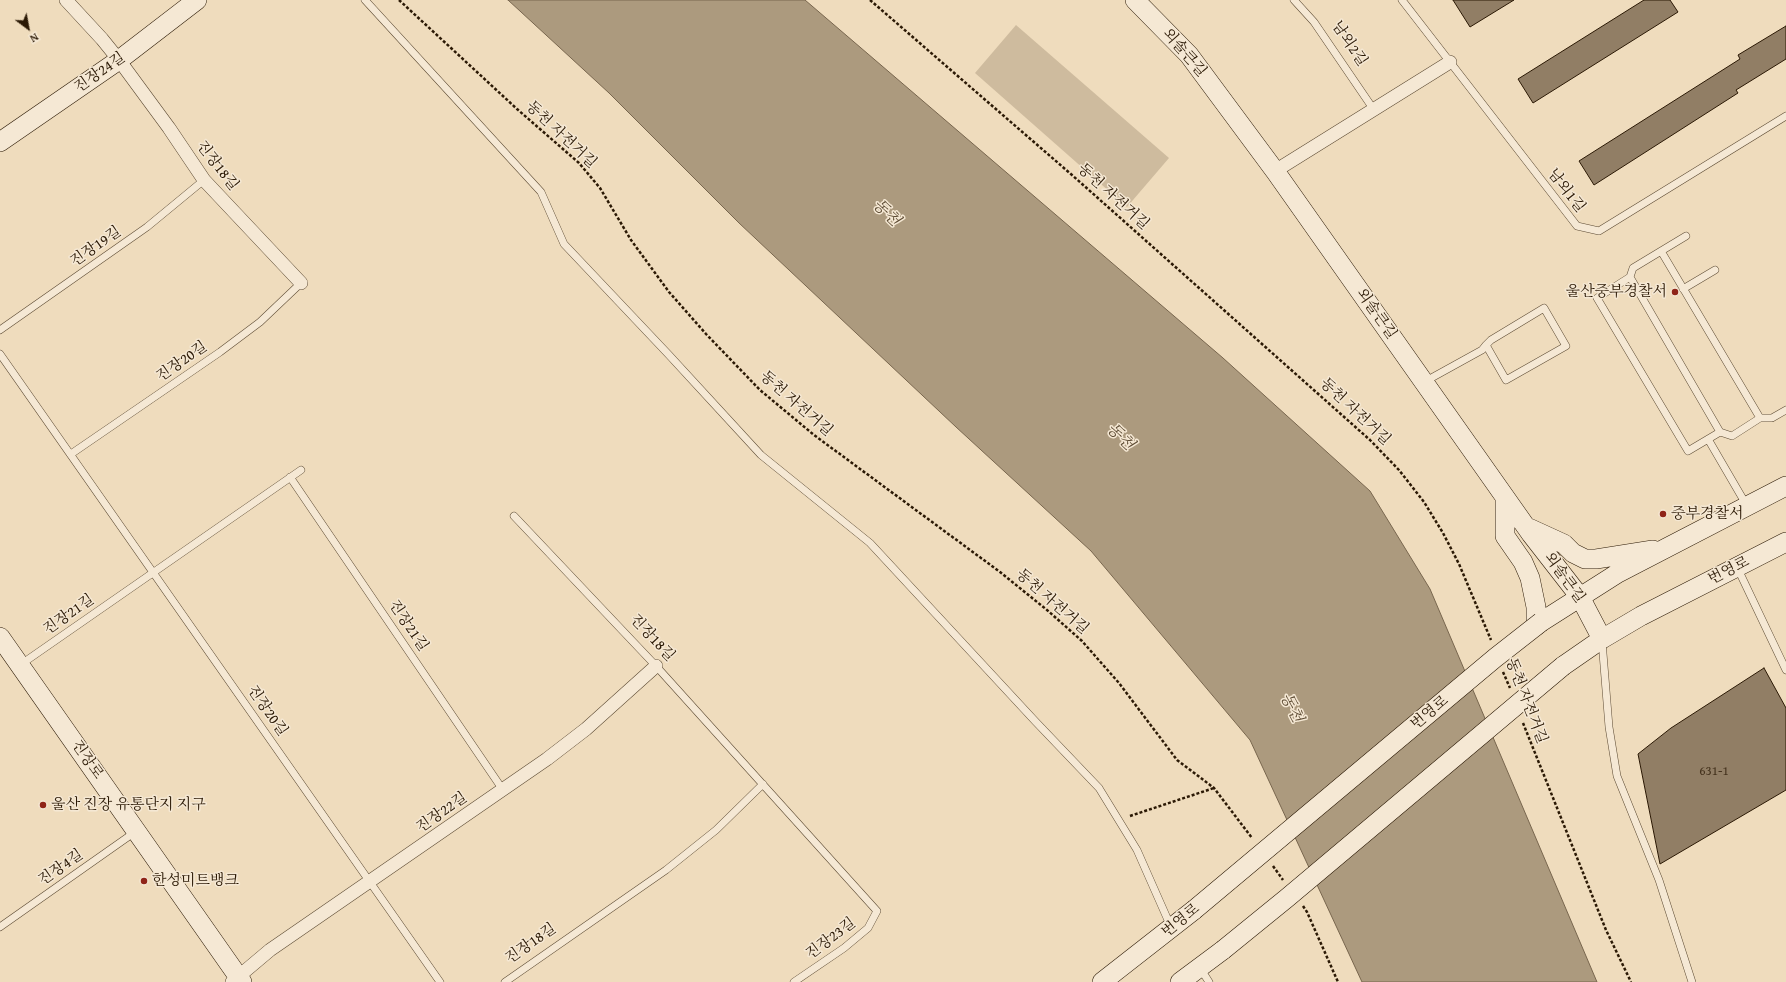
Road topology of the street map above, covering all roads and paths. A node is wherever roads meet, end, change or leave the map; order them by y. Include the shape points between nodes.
1 (66, 0) edge
2 (197, 0) edge
3 (365, 0) edge
4 (399, 0) edge
5 (870, 0) edge
6 (1135, 0) edge
7 (1294, 0) edge
8 (1402, 0) edge
9 (119, 60) junction
10 (1450, 62) junction
11 (1374, 110) junction
12 (1786, 116) edge
13 (0, 142) edge
14 (1275, 171) junction
15 (204, 180) junction
16 (1686, 236) dead end
17 (1661, 251) junction
18 (1715, 270) dead end
19 (1630, 278) junction
20 (301, 282) joint
21 (1683, 289) junction
22 (0, 330) edge
23 (1486, 346) junction
24 (0, 354) edge
25 (1424, 382) junction
26 (1786, 410) edge
27 (1760, 418) junction
28 (1720, 432) junction
29 (1708, 439) junction
30 (71, 454) junction
31 (301, 470) dead end
32 (290, 477) junction
33 (1786, 486) edge
34 (1505, 497) junction
35 (1747, 506) junction
36 (514, 516) dead end
37 (1526, 527) junction
38 (1786, 542) edge
39 (1664, 549) junction
40 (1737, 567) junction
41 (154, 572) junction
42 (1580, 597) junction
43 (1539, 624) junction
44 (0, 636) edge
45 (1602, 639) junction
46 (1492, 643) dead end
47 (20, 665) junction
48 (1500, 665) dead end
49 (656, 666) junction
50 (1786, 670) edge
51 (1512, 694) dead end
52 (1520, 716) dead end
53 (763, 784) junction
54 (503, 790) junction
55 (1129, 817) dead end
56 (137, 831) junction
57 (370, 881) junction
58 (877, 911) joint
59 (1, 924) edge
60 (1172, 928) junction
61 (1205, 975) edge
62 (237, 980) edge
63 (440, 982) edge
64 (505, 982) edge
65 (794, 982) edge
66 (1102, 982) edge
67 (1180, 982) edge
68 (1631, 982) edge
69 (1692, 982) edge

1 - 9 street, 진장18길
2 - 9 main road, 진장24길
3 - 60 lane via 542,192 564,244 569,250 761,455 870,543 1099,788 1137,850
4 - 55 path, 동천 자전거길 via 578,163 600,188 631,240 669,292 760,390 814,435 1000,572 1047,610 1082,641 1119,683 1177,760 1214,788
5 - 46 path, 동천 자전거길 via 1078,180 1375,445 1399,470 1444,533
6 - 14 main road, 외솔큰길 via 1188,55
7 - 11 lane, 남외2길 via 1314,22
8 - 10 lane, 남외1길
9 - 13 main road, 진장24길
9 - 15 street, 진장18길
10 - 11 street
10 - 12 lane, 남외1길 via 1577,226 1599,230
11 - 14 street
14 - 25 main road, 외솔큰길
15 - 20 street, 진장18길
15 - 22 lane, 진장19길 via 147,227
16 - 17 lane
17 - 19 lane via 1633,268
17 - 21 lane
18 - 21 lane
19 - 28 lane
19 - 29 lane via 1597,298 1688,451
20 - 30 lane, 진장20길 via 248,331
21 - 27 lane
23 - 23 lane via 1491,340 1544,308 1566,346 1506,380
23 - 25 lane
24 - 30 lane, 진장20길
25 - 34 main road, 외솔큰길
26 - 27 lane via 1772,418
27 - 28 lane via 1732,436
28 - 29 lane
29 - 35 lane
30 - 41 lane, 진장20길
31 - 32 lane, 진장21길
32 - 41 lane, 진장21길
32 - 54 lane, 진장21길
33 - 35 main road, 번영로
34 - 37 main road, 외솔큰길
34 - 43 main road via 1506,536 1530,578
35 - 39 main road, 번영로
36 - 49 lane, 진장18길
37 - 39 main road via 1564,544 1573,553 1585,558 1596,559
37 - 42 main road, 외솔큰길
38 - 40 main road, 번영로
39 - 42 main road, 번영로
40 - 45 main road, 번영로
40 - 50 lane
41 - 47 lane, 진장21길
41 - 57 lane, 진장20길
42 - 43 main road, 번영로
42 - 45 main road, 외솔큰길
43 - 60 main road, 번영로, bridge
44 - 47 main road, 진장로
45 - 61 main road, 번영로, bridge via 1563,666 1223,950
45 - 69 lane via 1609,727 1617,776 1659,880
47 - 56 main road, 진장로
48 - 51 path, 동천 자전거길
49 - 53 lane, 진장18길
49 - 54 street, 진장22길 via 586,728
52 - 68 path, 동천 자전거길 via 1606,930
53 - 58 lane, 진장18길
53 - 64 lane, 진장18길 via 716,830 666,870
54 - 57 street, 진장22길
56 - 59 lane, 진장4길
56 - 62 main road, 진장로
57 - 62 street, 진장22길 via 270,950
57 - 63 lane, 진장20길
58 - 65 lane, 진장23길 via 868,928 844,948
60 - 66 main road, 번영로
61 - 67 main road, 번영로

